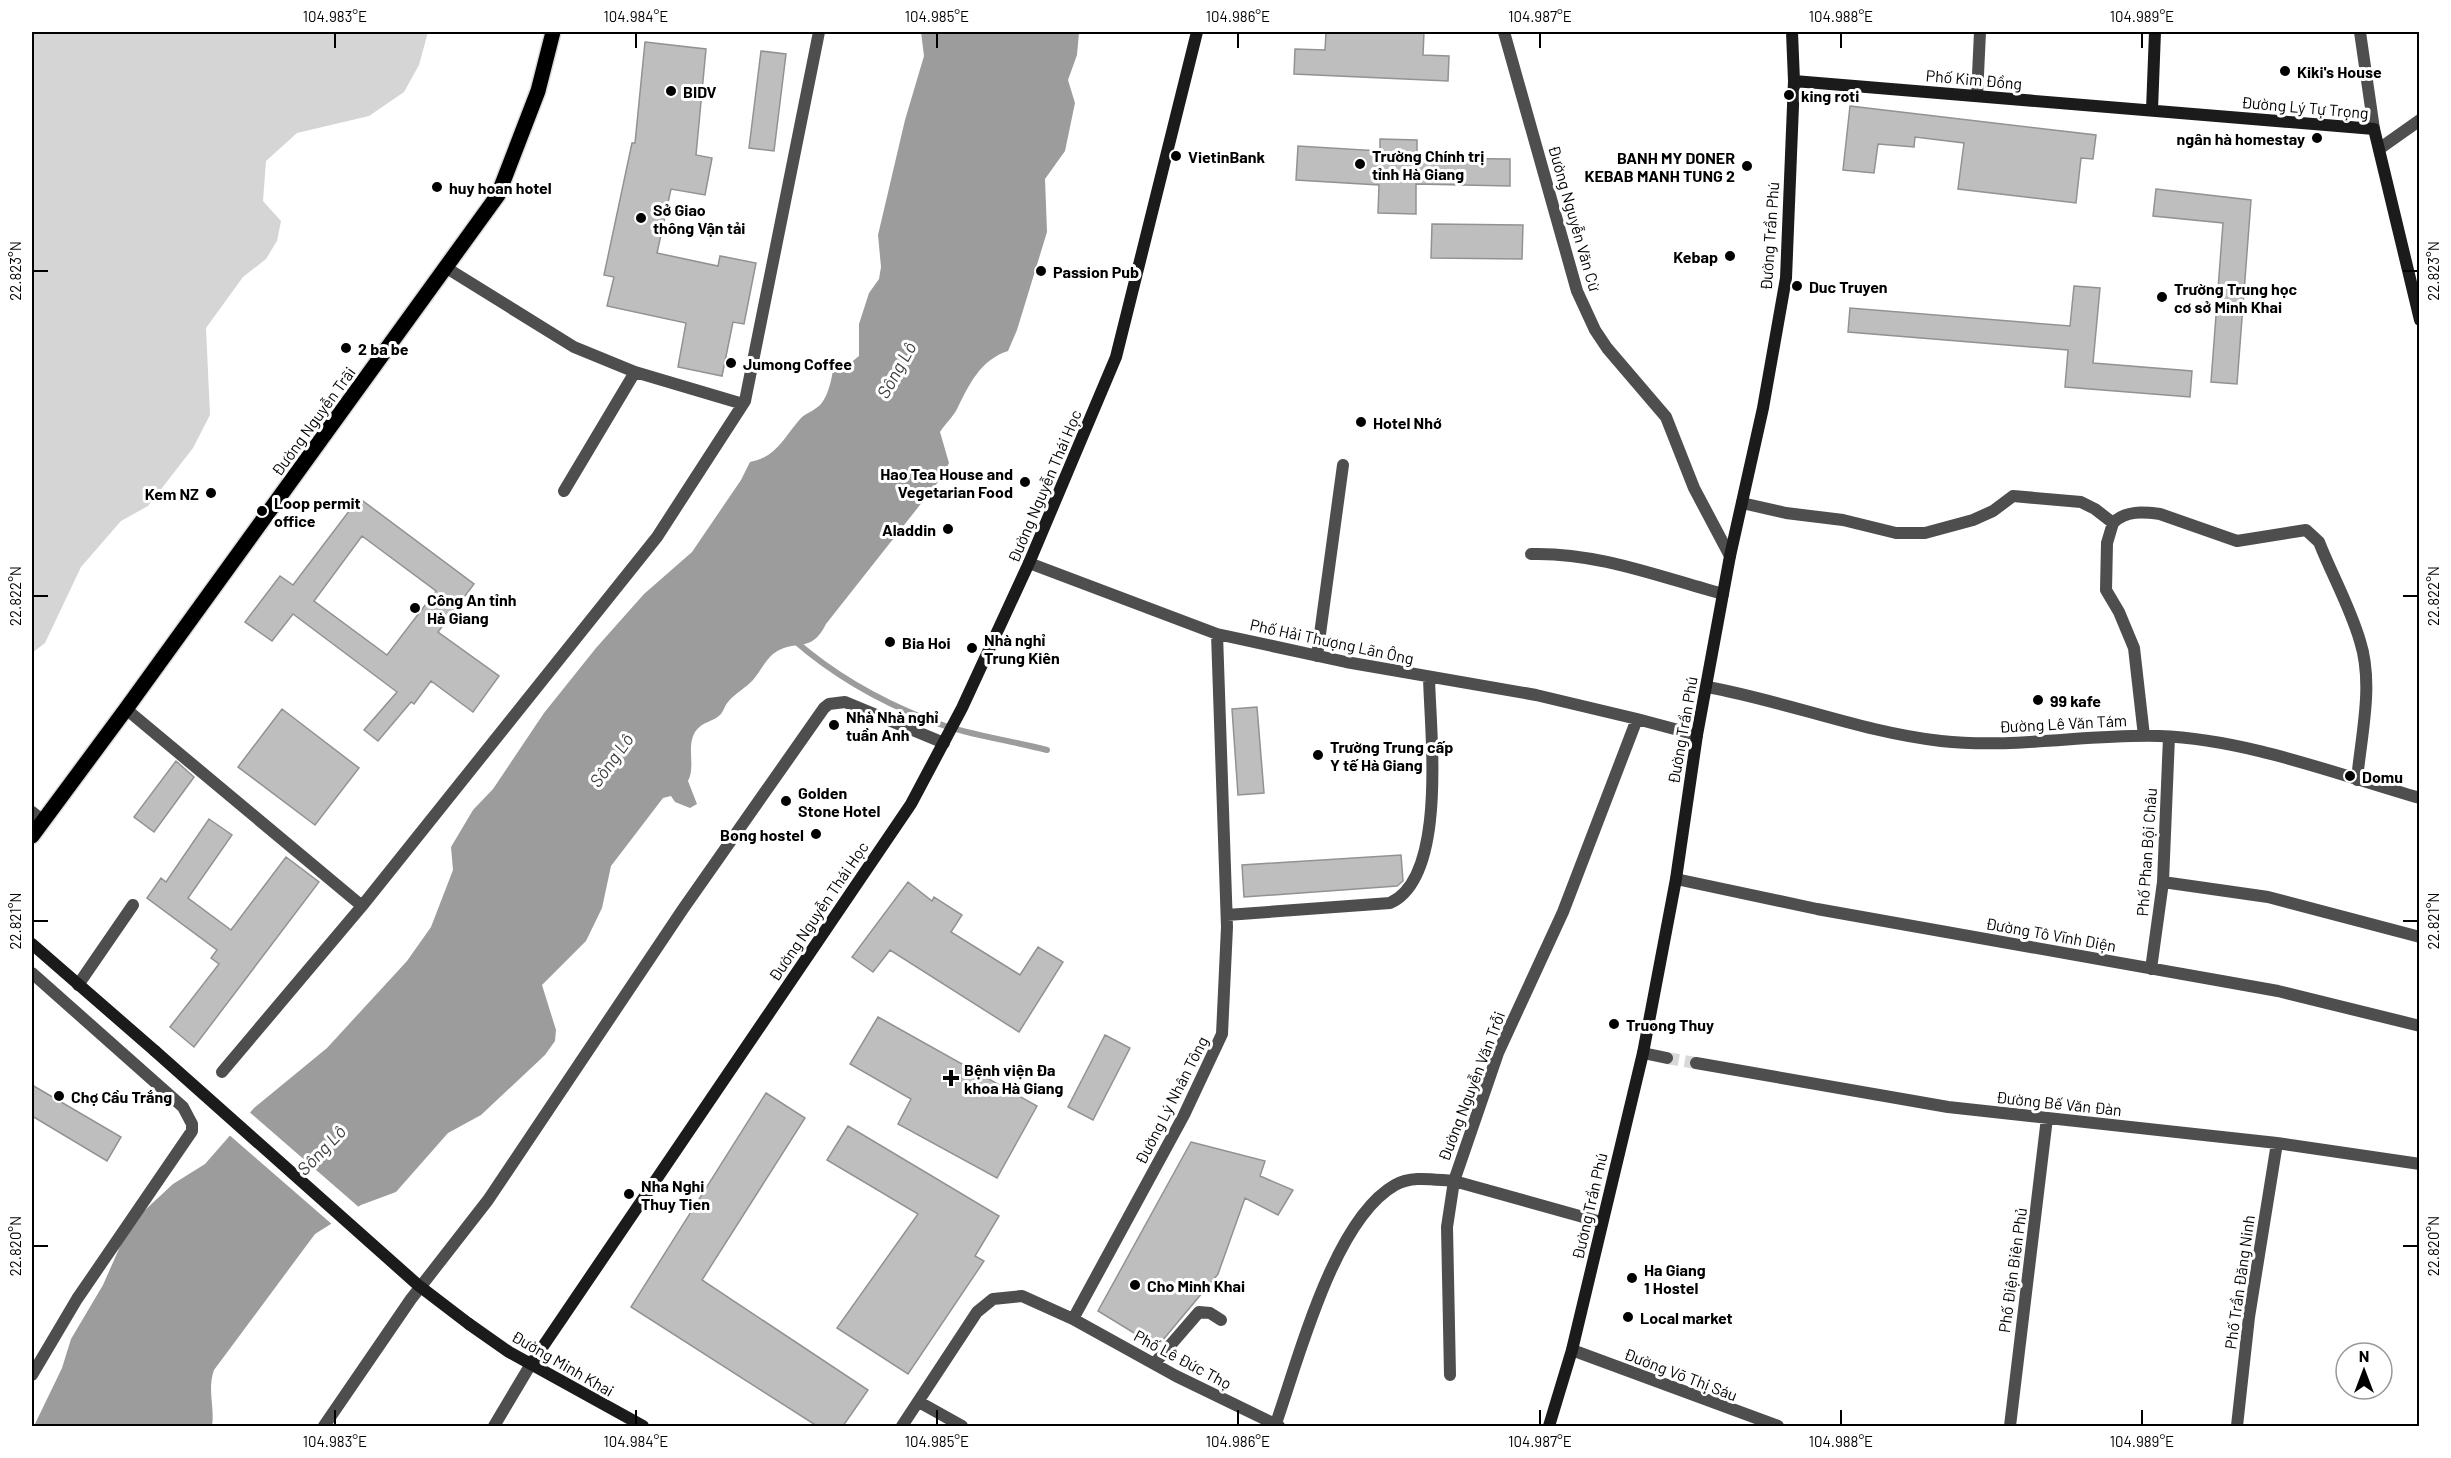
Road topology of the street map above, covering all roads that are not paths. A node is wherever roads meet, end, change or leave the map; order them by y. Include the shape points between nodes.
1 (553, 32) edge
2 (819, 32) edge
3 (1197, 32) edge
4 (1504, 32) edge
5 (1792, 32) edge
6 (1980, 32) edge
7 (2155, 32) edge
8 (2360, 32) edge
9 (1794, 81) junction
10 (1977, 96) junction
11 (2152, 110) junction
12 (2419, 121) edge
13 (2374, 129) junction
14 (2379, 149) junction
15 (445, 267) junction
16 (2420, 320) edge
17 (635, 372) junction
18 (743, 404) junction
19 (1343, 465) dead end
20 (564, 491) dead end
21 (1742, 503) junction
22 (2113, 523) junction
23 (1531, 554) dead end
24 (1730, 556) junction
25 (1029, 563) junction
26 (1723, 594) junction
27 (1217, 634) junction
28 (1317, 656) junction
29 (1429, 677) junction
30 (1707, 687) junction
31 (126, 709) junction
32 (1637, 719) junction
33 (1697, 735) junction
34 (2144, 736) junction
35 (2169, 737) junction
36 (945, 740) junction
37 (2356, 780) junction
38 (2420, 798) edge
39 (37, 817) edge
40 (32, 836) edge
41 (1676, 879) junction
42 (2163, 882) junction
43 (133, 905) dead end
44 (363, 906) junction
45 (1227, 915) junction
46 (2420, 937) edge
47 (32, 944) edge
48 (2151, 969) junction
49 (32, 973) edge
50 (78, 985) junction
51 (2420, 1026) edge
52 (1643, 1053) junction
53 (1667, 1058) tunnel mouth
54 (1696, 1064) tunnel mouth
55 (222, 1072) dead end
56 (2047, 1118) junction
57 (2277, 1143) junction
58 (2420, 1164) edge
59 (1454, 1181) junction
60 (1601, 1222) junction
61 (1073, 1319) junction
62 (1221, 1320) dead end
63 (1572, 1350) junction
64 (531, 1364) junction
65 (1154, 1364) junction
66 (32, 1375) edge
67 (1450, 1375) dead end
68 (919, 1402) junction
69 (324, 1426) edge
70 (494, 1426) edge
71 (643, 1426) edge
72 (902, 1426) edge
73 (962, 1426) edge
74 (1277, 1426) edge
75 (1549, 1426) edge
76 (1778, 1426) edge
77 (2010, 1426) edge
78 (2237, 1426) edge

1 - 15 main road, Đường Nguyễn Trãi via 538,91 498,195
2 - 18 street
3 - 25 main road, Đường Nguyễn Thái Học via 1116,357
4 - 24 street, Đường Nguyễn Văn Cừ via 1582,302 1607,348 1666,417 1694,488
5 - 9 main road, Đường Trần Phú
6 - 10 street
7 - 11 main road
8 - 13 street
9 - 10 main road, Phố Kim Đồng
9 - 21 main road, Đường Trần Phú via 1786,278
10 - 11 main road, Phố Kim Đồng
11 - 13 main road, Đường Lý Tự Trọng
12 - 14 street
13 - 14 main road, Đường Lý Tự Trọng
14 - 16 main road, Đường Lý Tự Trọng
15 - 17 street via 574,347
15 - 31 main road, Đường Nguyễn Trãi
17 - 18 street
17 - 20 street
18 - 44 street via 657,537
19 - 28 street
21 - 22 street via 1843,520 1896,534 1925,533 1973,520 2013,496 2081,502
21 - 24 main road, Đường Trần Phú
22 - 34 street via 2106,590 2120,612 2134,648
22 - 37 street via 2139,511 2160,514 2237,541 2298,530 2313,534 2360,641 2364,661 2365,711
23 - 26 street via 1588,556
24 - 26 main road, Đường Trần Phú
25 - 27 street, Phố Hải Thượng Lãn Ông
25 - 36 main road, Đường Nguyễn Thái Học
26 - 30 main road, Đường Trần Phú
27 - 28 street, Phố Hải Thượng Lãn Ông
27 - 45 street, Đường Lý Nhân Tông
28 - 29 street, Phố Hải Thượng Lãn Ông
29 - 32 street, Phố Hải Thượng Lãn Ông via 1536,695
29 - 45 street via 1430,831 1420,870 1407,891 1390,903
30 - 33 main road, Đường Trần Phú
30 - 34 street, Đường Lê Văn Tám via 1911,737 1943,741 2003,743
31 - 39 main road, Đường Nguyễn Trãi
31 - 44 street
32 - 33 street
32 - 59 street, Đường Nguyễn Văn Trỗi via 1563,912 1498,1053
33 - 41 main road, Đường Trần Phú
34 - 35 street, Đường Lê Văn Tám
35 - 37 street, Đường Lê Văn Tám via 2218,741
35 - 42 street, Phố Phan Bội Châu
36 - 64 main road, Đường Nguyễn Thái Học via 911,804
36 - 69 street via 845,702 824,708 683,909 488,1200 411,1299
37 - 38 street, Đường Lê Văn Tám
39 - 40 main road, Đường Nguyễn Trãi
41 - 48 street, Đường Tô Vĩnh Diện via 1817,909
41 - 52 main road, Đường Trần Phú
42 - 46 street via 2268,897
42 - 48 street, Phố Phan Bội Châu
43 - 50 street
44 - 55 street
45 - 61 street, Đường Lý Nhân Tông via 1224,1018 1218,1047
47 - 50 main road, Đường Minh Khai
48 - 51 street, Đường Tô Vĩnh Diện via 2278,991
49 - 66 street via 183,1107 192,1124 192,1131 77,1299
50 - 64 main road, Đường Minh Khai, bridge via 418,1285
52 - 53 street
52 - 60 main road, Đường Trần Phú
54 - 56 street, Đường Bế Văn Đàn via 1948,1107
56 - 57 street, Đường Bế Văn Đàn
56 - 77 street, Phố Điện Biên Phủ
57 - 58 street, Đường Bế Văn Đàn
57 - 78 street, Phố Trần Đăng Ninh via 2249,1317
59 - 60 street
59 - 67 street via 1447,1227
59 - 74 street, Đường Nguyễn Văn Trỗi via 1416,1179 1395,1185 1364,1214 1321,1293
60 - 63 main road, Đường Trần Phú
61 - 65 street, Phố Lê Đức Thọ
61 - 68 street via 1022,1296 993,1299 977,1312
62 - 65 street via 1199,1312
63 - 75 main road, Đường Trần Phú
63 - 76 street, Đường Võ Thị Sáu
64 - 70 street
64 - 71 main road, Đường Minh Khai
65 - 74 street, Phố Lê Đức Thọ
68 - 72 street
68 - 73 street

